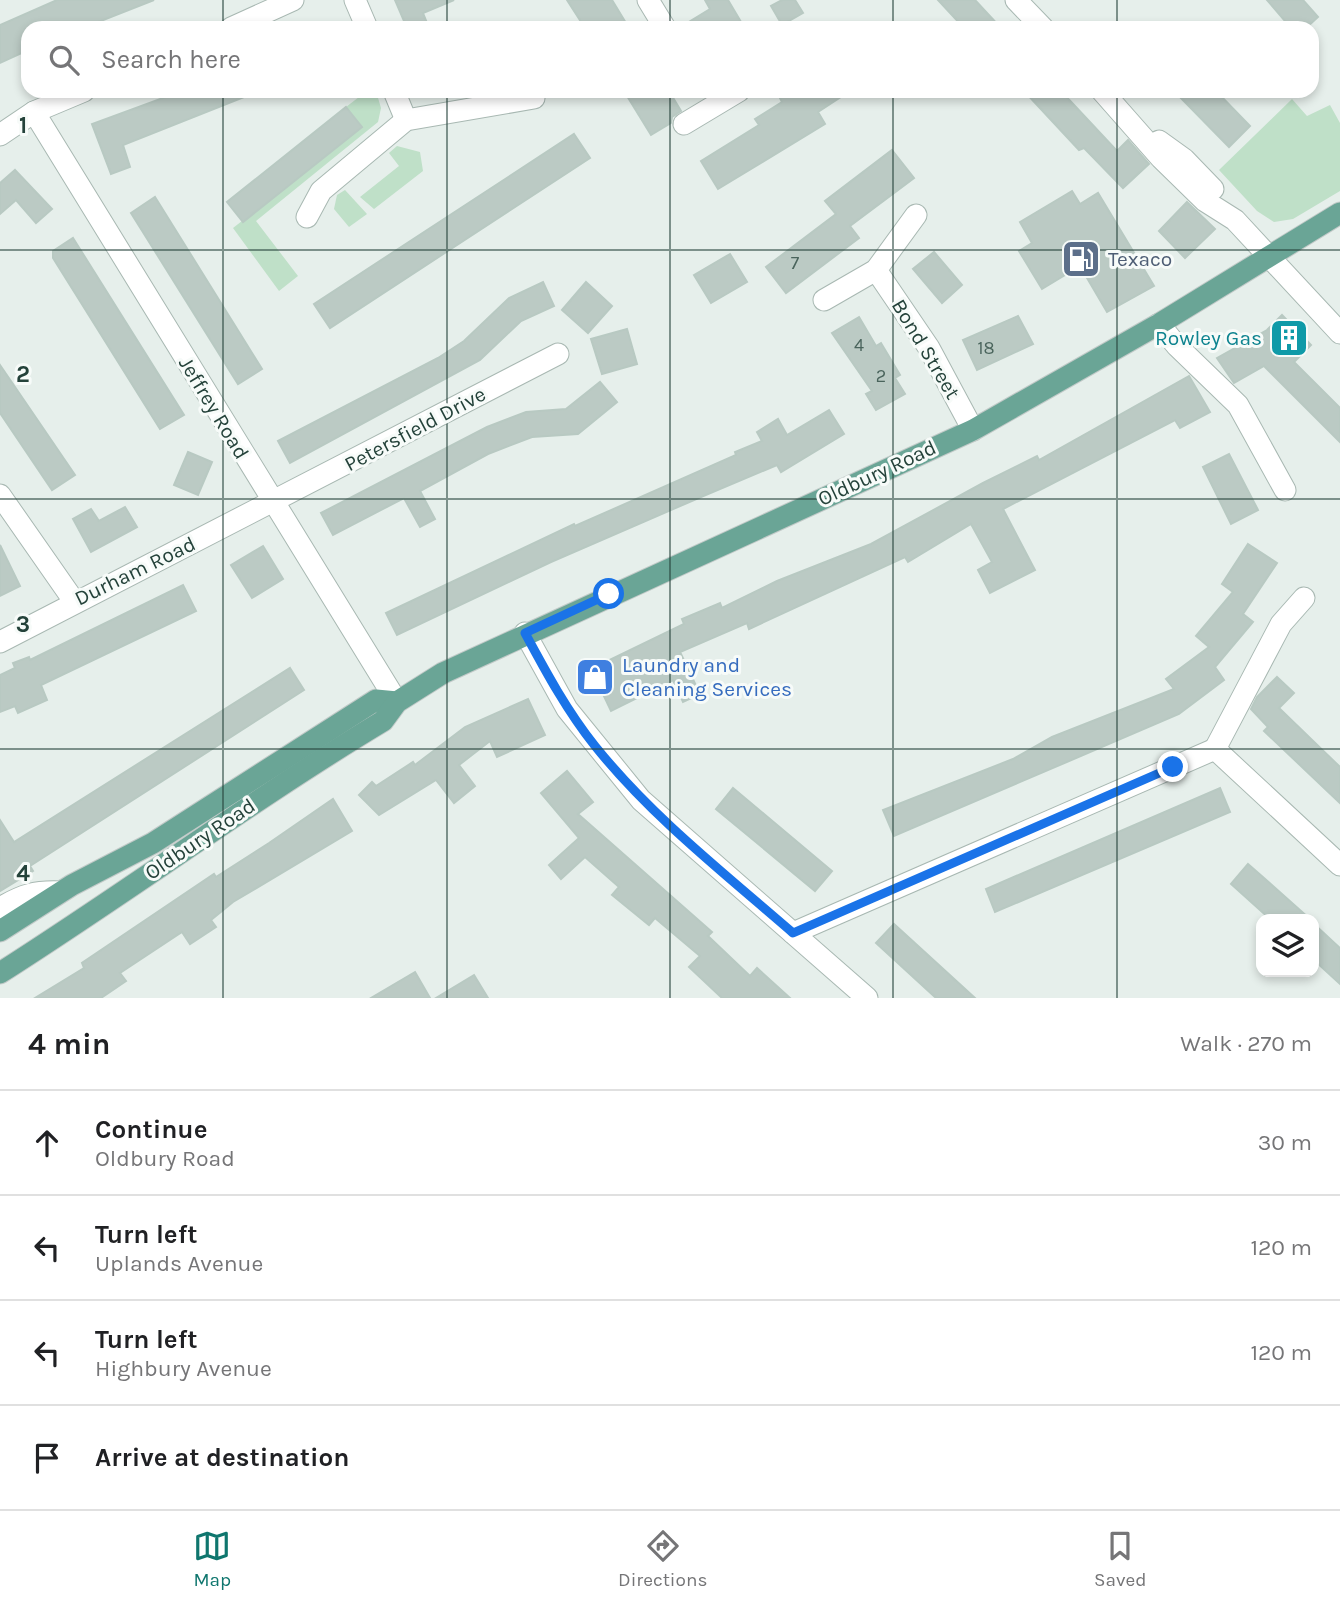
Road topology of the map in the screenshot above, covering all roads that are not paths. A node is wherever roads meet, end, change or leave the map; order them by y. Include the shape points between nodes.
1 (293, 0) edge
2 (355, 0) edge
3 (648, 0) edge
4 (1016, 0) edge
5 (246, 21) edge
6 (364, 21) edge
7 (662, 21) edge
8 (1036, 21) edge
9 (67, 98) edge
10 (397, 98) edge
11 (534, 98) dead end
12 (710, 98) edge
13 (1108, 98) edge
14 (34, 112) junction
15 (406, 120) junction
16 (684, 124) dead end
17 (0, 135) edge
18 (1340, 213) edge
19 (916, 215) dead end
20 (307, 217) dead end
21 (1269, 257) junction
22 (876, 270) junction
23 (824, 300) dead end
24 (1159, 324) junction
25 (1340, 333) edge
26 (558, 354) dead end
27 (973, 430) junction
28 (1285, 490) dead end
29 (0, 495) edge
30 (272, 503) junction
31 (1304, 598) dead end
32 (74, 601) junction
33 (525, 633) junction
34 (0, 642) edge
35 (397, 702) junction
36 (1215, 749) junction
37 (1340, 865) edge
38 (60, 892) junction
39 (0, 908) edge
40 (0, 931) edge
41 (793, 933) junction
42 (0, 973) edge
43 (867, 998) edge

1 - 5 street
2 - 6 street
3 - 7 street
4 - 8 street
9 - 14 street
10 - 15 street
11 - 15 street
12 - 16 street
13 - 21 street via 1126,117 1184,159
14 - 17 street
14 - 30 street, Jeffrey Road
15 - 20 street via 321,191
18 - 21 main road, Oldbury Road
19 - 22 street
21 - 24 main road, Oldbury Road
21 - 25 street
22 - 23 street
22 - 27 street, Bond Street via 929,348
24 - 27 main road, Oldbury Road
24 - 28 street via 1238,405
26 - 30 street, Petersfield Drive
27 - 33 main road, Oldbury Road
29 - 32 street
30 - 32 street, Durham Road
30 - 35 street, Jeffrey Road
31 - 36 street via 1281,624
32 - 34 street, Durham Road
33 - 35 main road, Oldbury Road via 443,673
33 - 41 street via 568,709 634,791
35 - 38 main road, Oldbury Road via 376,700 153,843
35 - 42 main road, Oldbury Road via 383,721 215,827
36 - 37 street
36 - 41 street
38 - 39 street via 26,893
38 - 40 main road, Oldbury Road
41 - 43 street

